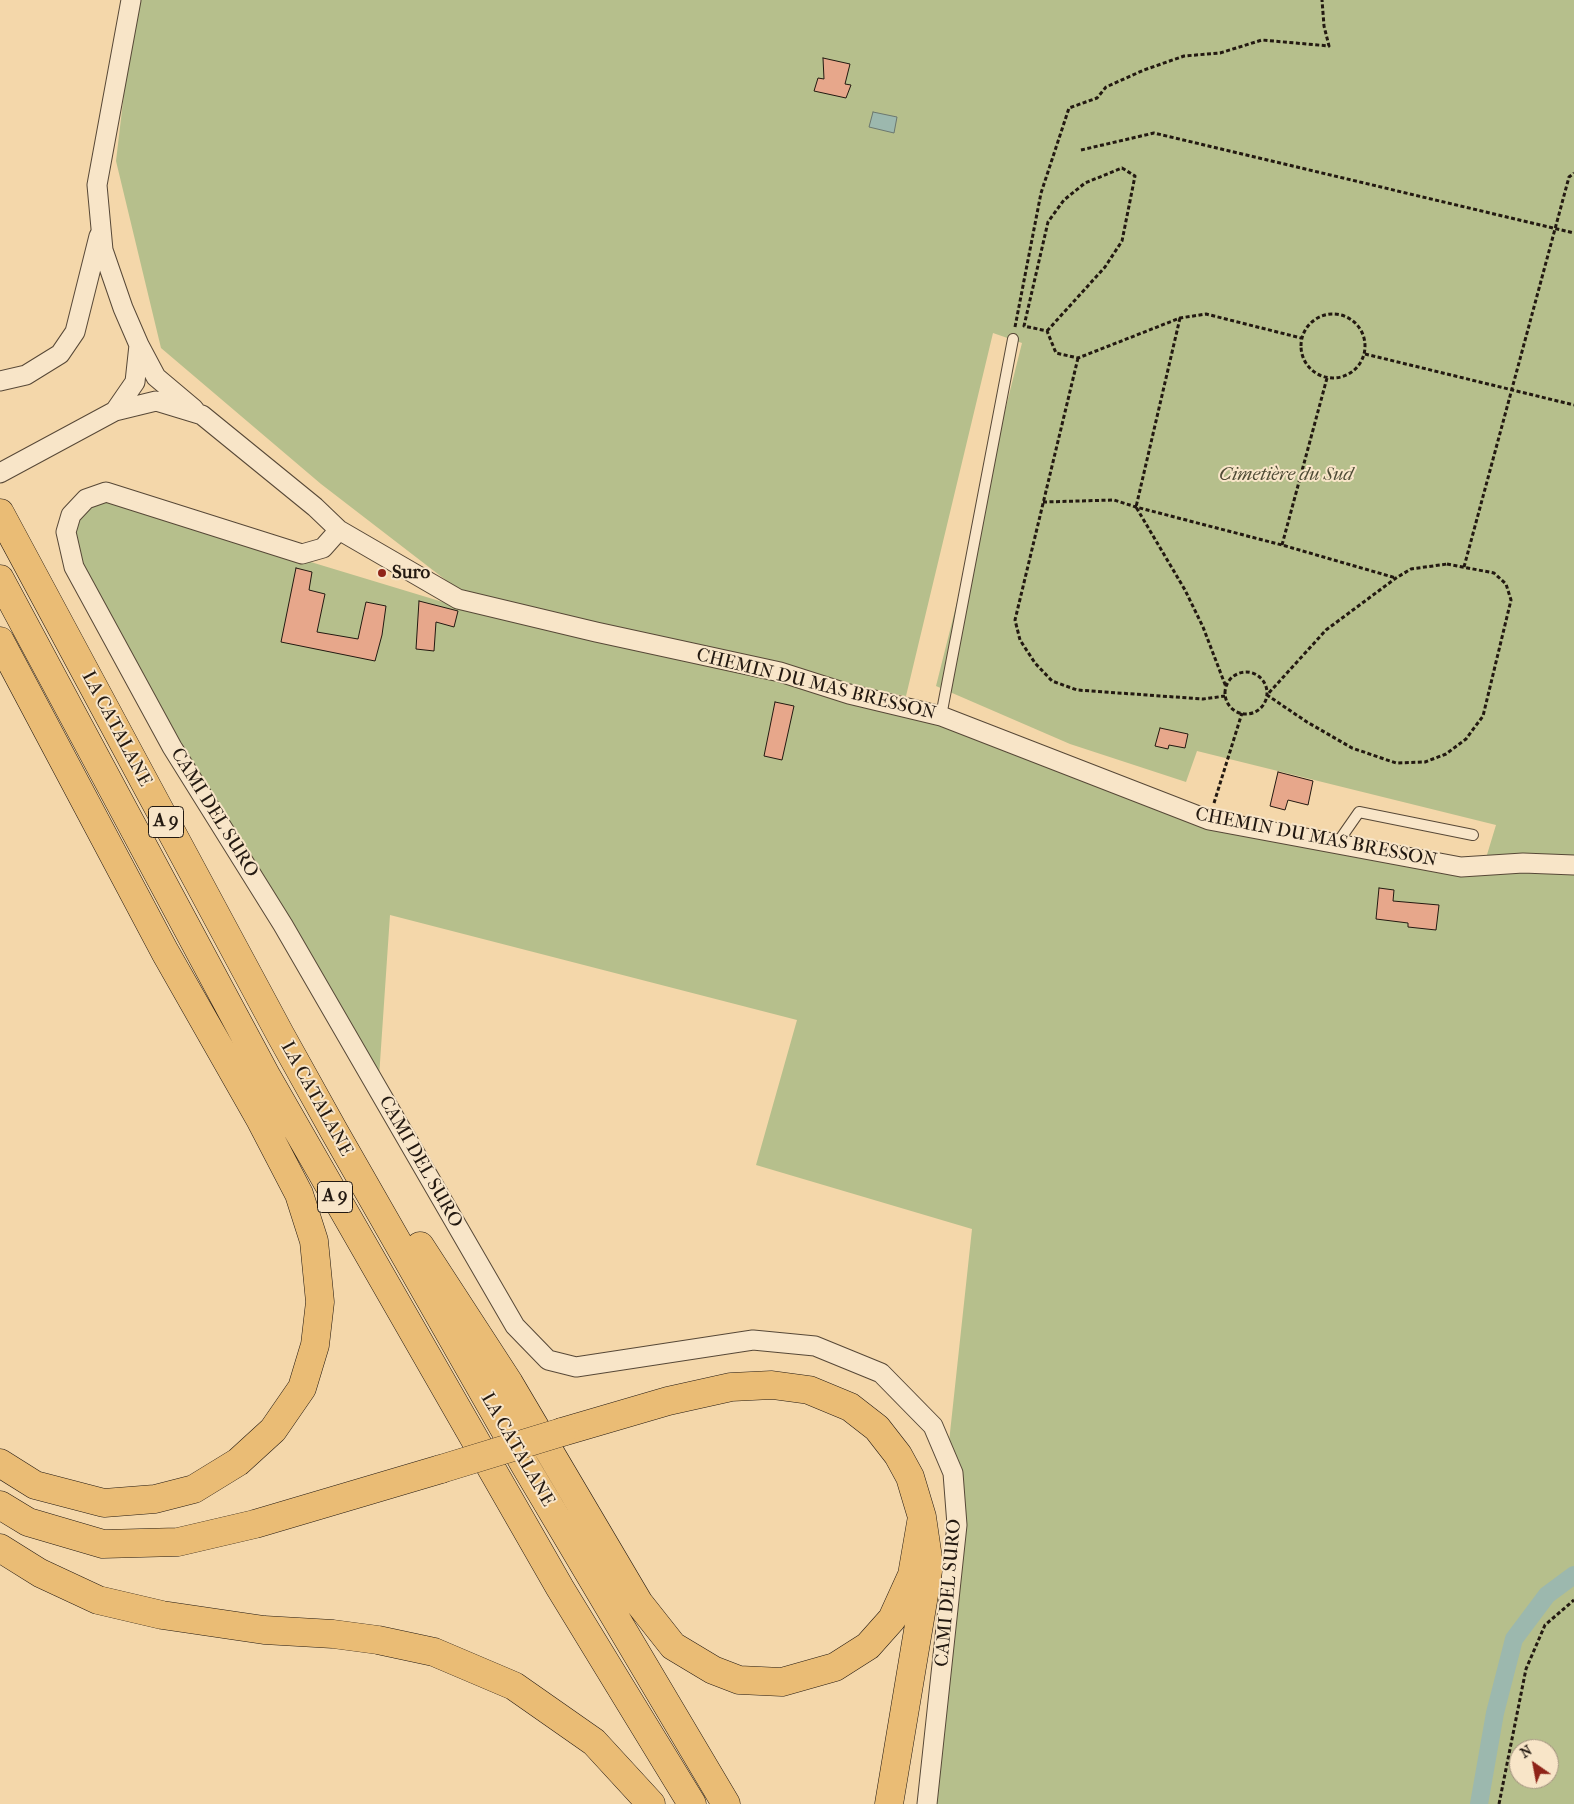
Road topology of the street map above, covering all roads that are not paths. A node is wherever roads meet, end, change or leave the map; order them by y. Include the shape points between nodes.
1 (131, 0) edge
2 (101, 227) junction
3 (1013, 339) road end
4 (138, 345) junction
5 (0, 381) edge
6 (115, 411) junction
7 (202, 415) junction
8 (0, 473) edge
9 (0, 513) edge
10 (339, 530) junction
11 (0, 579) edge
12 (0, 642) edge
13 (941, 716) junction
14 (1473, 835) dead end
15 (1336, 845) junction
16 (1574, 865) edge
17 (334, 1131) junction
18 (0, 1463) edge
19 (0, 1505) edge
20 (922, 1517) junction
21 (0, 1548) edge
22 (651, 1804) edge
23 (692, 1804) edge
24 (726, 1804) edge
25 (889, 1804) edge
26 (927, 1804) edge

1 - 2 street via 97,185
2 - 4 street via 103,250
2 - 5 street via 75,332 60,354 26,375
3 - 13 lane
4 - 6 street via 135,382
4 - 7 street via 156,377
6 - 7 street, CHEMIN DU MAS BRESSON via 156,401
6 - 8 street, CHEMIN DU MAS BRESSON
7 - 10 street, CHEMIN DU MAS BRESSON
9 - 17 highway, LA CATALANE / A 9
10 - 13 street, CHEMIN DU MAS BRESSON via 458,598 780,672 849,694
10 - 26 street, CAMI DEL SURO via 324,548 302,554 106,492 86,500 70,515 66,532 74,567 172,747 283,925 515,1326 548,1360 576,1367 753,1340 815,1346 881,1373 933,1426 953,1473 957,1525
11 - 23 highway, LA CATALANE / A 9 via 292,1120 560,1588
12 - 18 highway via 299,1194 314,1241 320,1302 315,1345 302,1388 273,1430 238,1462 194,1489 156,1499 104,1503 35,1485
13 - 15 street, CHEMIN DU MAS BRESSON via 1209,820
14 - 15 lane via 1359,812
15 - 16 street, CHEMIN DU MAS BRESSON via 1461,867 1523,863
17 - 20 highway via 378,1172 424,1254 509,1383 639,1603 673,1646 713,1670 739,1680 782,1682 835,1667 868,1646 892,1619 912,1575
17 - 24 highway, LA CATALANE / A 9 via 526,1467
19 - 20 highway, bridge via 28,1522 103,1544 178,1542 255,1524 668,1401 731,1388 772,1385 809,1390 850,1407 877,1428 898,1454 910,1477
20 - 25 highway via 929,1565
21 - 22 highway via 40,1573 98,1600 162,1615 264,1630 378,1640 434,1652 514,1686 594,1742

